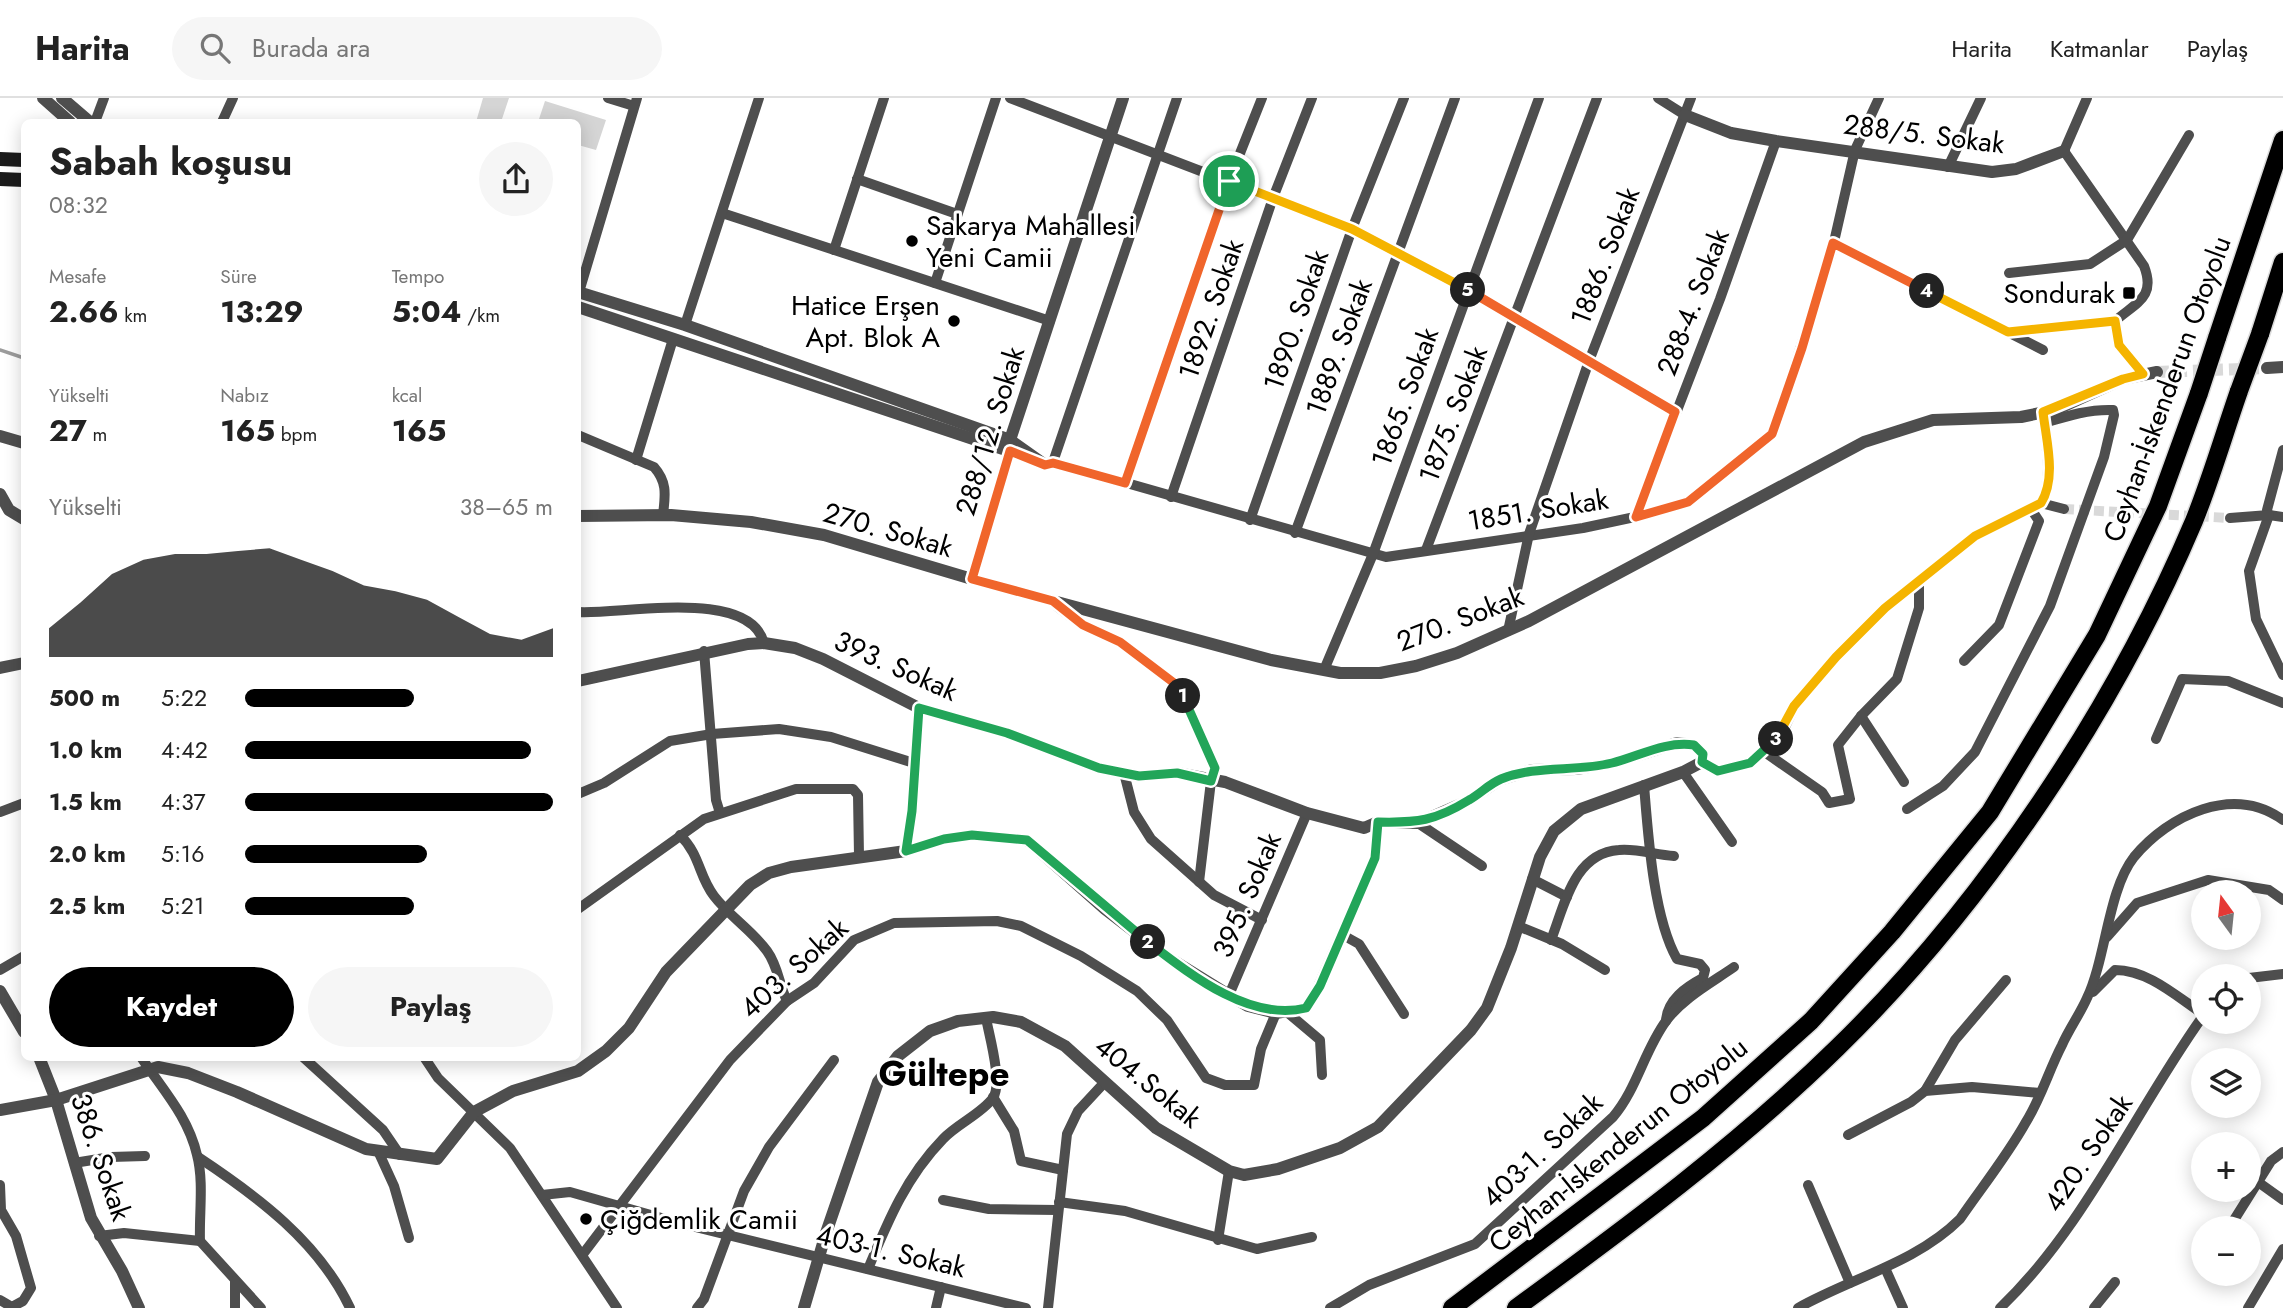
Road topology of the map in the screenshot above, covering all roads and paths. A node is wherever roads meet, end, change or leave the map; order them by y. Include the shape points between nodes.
1 (43, 98) edge
2 (62, 98) edge
3 (104, 98) edge
4 (233, 98) edge
5 (608, 98) edge
6 (759, 98) edge
7 (884, 98) edge
8 (996, 98) edge
9 (1010, 98) edge
10 (1123, 98) edge
11 (1177, 98) edge
12 (1262, 98) edge
13 (1312, 98) edge
14 (1404, 98) edge
15 (1455, 98) edge
16 (1539, 98) edge
17 (1597, 98) edge
18 (1658, 98) edge
19 (1691, 98) edge
20 (1879, 98) edge
21 (1981, 98) edge
22 (2087, 98) edge
23 (636, 102) edge
24 (1685, 115) junction
25 (67, 119) edge
26 (88, 119) edge
27 (94, 119) edge
28 (223, 119) edge
29 (2189, 135) dead end
30 (1111, 136) junction
31 (2283, 140) edge
32 (1776, 141) junction
33 (1855, 150) junction
34 (2064, 151) junction
35 (1158, 154) junction
36 (0, 159) edge
37 (21, 160) edge
38 (1948, 167) junction
39 (0, 179) edge
40 (857, 179) junction
41 (21, 180) edge
42 (1229, 181) junction
43 (1273, 198) junction
44 (722, 213) junction
45 (957, 214) junction
46 (1352, 229) junction
47 (2127, 240) junction
48 (1833, 243) junction
49 (834, 250) junction
50 (1397, 253) junction
51 (2283, 262) edge
52 (2009, 273) dead end
53 (581, 282) edge
54 (935, 283) junction
55 (1467, 290) junction
56 (581, 293) edge
57 (581, 308) edge
58 (1514, 317) junction
59 (1050, 321) junction
60 (2115, 321) junction
61 (685, 325) junction
62 (2008, 332) junction
63 (673, 339) junction
64 (2043, 350) dead end
65 (1589, 361) junction
66 (2283, 367) edge
67 (2267, 368) tunnel mouth
68 (2157, 372) tunnel mouth
69 (2143, 374) junction
70 (1675, 412) junction
71 (2044, 417) junction
72 (0, 436) edge
73 (581, 436) edge
74 (21, 442) edge
75 (1010, 446) junction
76 (2283, 450) edge
77 (636, 460) junction
78 (1049, 464) junction
79 (1125, 483) junction
80 (0, 494) edge
81 (1171, 497) junction
82 (2036, 506) junction
83 (2064, 509) tunnel mouth
84 (5, 513) edge
85 (663, 515) junction
86 (581, 516) edge
87 (1636, 517) junction
88 (2277, 517) edge
89 (2230, 518) tunnel mouth
90 (1250, 520) junction
91 (2283, 528) edge
92 (1295, 533) junction
93 (1529, 534) junction
94 (1426, 550) junction
95 (1373, 554) junction
96 (972, 579) junction
97 (1919, 581) junction
98 (1053, 601) junction
99 (581, 612) edge
100 (1508, 631) junction
101 (764, 643) junction
102 (704, 651) junction
103 (1964, 661) dead end
104 (21, 664) edge
105 (0, 668) edge
106 (1324, 670) junction
107 (2283, 675) edge
108 (581, 680) edge
109 (2283, 703) edge
110 (919, 708) junction
111 (1861, 716) junction
112 (712, 734) junction
113 (2156, 739) dead end
114 (1763, 751) junction
115 (1702, 762) junction
116 (916, 764) junction
117 (1683, 772) junction
118 (1124, 774) junction
119 (1213, 775) junction
120 (1905, 782) dead end
121 (1644, 785) junction
122 (581, 793) edge
123 (21, 804) edge
124 (1907, 809) dead end
125 (0, 812) edge
126 (720, 813) junction
127 (1307, 813) junction
128 (2283, 820) edge
129 (1378, 822) junction
130 (1418, 823) junction
131 (680, 835) junction
132 (1732, 842) dead end
133 (906, 851) junction
134 (1649, 855) junction
135 (859, 856) junction
136 (1674, 856) dead end
137 (1482, 866) dead end
138 (1532, 879) junction
139 (1199, 882) junction
140 (1567, 897) junction
141 (2283, 900) edge
142 (581, 907) edge
143 (726, 907) junction
144 (1262, 920) junction
145 (1518, 926) junction
146 (1341, 934) junction
147 (2106, 938) junction
148 (1551, 940) junction
149 (21, 958) edge
150 (1734, 967) dead end
151 (0, 970) edge
152 (1605, 970) dead end
153 (2283, 974) edge
154 (2261, 977) edge
155 (2006, 980) dead end
156 (0, 991) edge
157 (1229, 995) junction
158 (2087, 998) junction
159 (787, 1001) junction
160 (2191, 1007) edge
161 (1282, 1013) junction
162 (1404, 1014) dead end
163 (986, 1018) junction
164 (1666, 1021) junction
165 (21, 1027) edge
166 (2191, 1034) edge
167 (834, 1060) dead end
168 (40, 1061) edge
169 (143, 1061) edge
170 (307, 1061) edge
171 (427, 1061) edge
172 (149, 1070) junction
173 (1322, 1075) dead end
174 (1104, 1083) junction
175 (1925, 1091) junction
176 (2040, 1093) junction
177 (993, 1097) junction
178 (56, 1100) junction
179 (0, 1110) edge
180 (474, 1112) junction
181 (1848, 1135) dead end
182 (378, 1151) junction
183 (2283, 1153) edge
184 (400, 1155) junction
185 (145, 1156) dead end
186 (198, 1157) junction
187 (74, 1163) junction
188 (1063, 1170) junction
189 (1229, 1171) junction
190 (2261, 1177) edge
191 (2261, 1184) edge
192 (0, 1185) edge
193 (1808, 1185) dead end
194 (542, 1195) junction
195 (943, 1200) dead end
196 (2283, 1200) edge
197 (621, 1206) junction
198 (1059, 1206) junction
199 (726, 1234) junction
200 (99, 1236) junction
201 (1312, 1237) dead end
202 (409, 1238) dead end
203 (1217, 1240) junction
204 (200, 1241) junction
205 (2283, 1249) edge
206 (583, 1254) junction
207 (819, 1257) junction
208 (1885, 1268) junction
209 (868, 1269) junction
210 (235, 1281) junction
211 (2115, 1282) dead end
212 (1850, 1283) junction
213 (941, 1287) junction
214 (0, 1300) edge
215 (2099, 1307) edge
216 (139, 1308) edge
217 (235, 1308) edge
218 (261, 1308) edge
219 (349, 1308) edge
220 (617, 1308) edge
221 (697, 1308) edge
222 (804, 1308) edge
223 (936, 1308) edge
224 (1026, 1308) edge
225 (1048, 1308) edge
226 (1330, 1308) edge
227 (1452, 1308) edge
228 (1516, 1308) edge
229 (1798, 1308) edge
230 (1903, 1308) edge
231 (2000, 1308) edge
232 (2248, 1308) edge

1 - 25 street
2 - 26 street
3 - 27 street
4 - 28 street
5 - 23 street
6 - 44 street
7 - 40 street
8 - 45 street
9 - 30 street
10 - 30 street, 288/12. Sokak
11 - 35 street
12 - 42 street
13 - 43 street, 1892. Sokak
14 - 46 street, 1890. Sokak
15 - 50 street, 1889. Sokak
16 - 55 street, 1865. Sokak
17 - 58 street, 1875. Sokak
18 - 24 street, 288/5. Sokak
19 - 24 street, 1886. Sokak
20 - 33 street, 1851. Sokak
21 - 38 street
22 - 34 street
23 - 53 street
24 - 32 street, 288/5. Sokak via 1731,133
24 - 65 street, 1886. Sokak
29 - 47 street
30 - 35 street
30 - 59 street, 288/12. Sokak
31 - 227 highway, Ceyhan-İskenderun Otoyolu, bridge via 2158,506 2096,635 1990,812 1811,1021 1703,1118
32 - 33 street, 288/5. Sokak
32 - 70 street, 288-4. Sokak
33 - 38 street, 288/5. Sokak
33 - 48 street, 1851. Sokak
34 - 38 street, 288/5. Sokak via 2016,169 1992,172
34 - 47 street
35 - 42 street
35 - 78 street
36 - 37 main road
39 - 41 main road
40 - 45 street
40 - 49 street
42 - 43 street
42 - 79 street
43 - 46 street
43 - 81 street, 1892. Sokak
44 - 49 street
44 - 61 street
45 - 54 street
46 - 50 street
46 - 90 street, 1890. Sokak
47 - 52 street via 2090,264
47 - 60 street via 2151,282 2148,291
48 - 62 street
48 - 87 street, 1851. Sokak via 1772,434 1688,502
49 - 54 street
50 - 55 street
50 - 92 street, 1889. Sokak
51 - 228 highway, bridge via 2194,520 2130,653 2021,834 1921,957 1838,1048 1728,1147
54 - 59 street
55 - 58 street
55 - 95 street, 1865. Sokak
56 - 61 street
57 - 63 street
58 - 65 street
58 - 94 street, 1875. Sokak
59 - 75 street, 288/12. Sokak
60 - 62 street
60 - 69 street via 2119,345
61 - 75 street
62 - 64 street
63 - 75 street
63 - 77 street
65 - 70 street
65 - 93 street, 1886. Sokak
66 - 67 street
68 - 69 street, 270. Sokak
69 - 71 street, 270. Sokak
70 - 87 street, 288-4. Sokak
71 - 82 street via 2049,455 2046,494
71 - 100 street, 270. Sokak via 1933,420 1864,443
71 - 124 street via 2102,409 2113,410 2114,415 2104,457 2050,606 1975,752 1943,786
72 - 74 street
73 - 77 street
75 - 78 street
75 - 96 street, 288/12. Sokak
76 - 88 street via 2267,510
77 - 85 street via 662,476 666,488
78 - 79 street, 1851. Sokak
79 - 81 street, 1851. Sokak
80 - 84 street
81 - 90 street, 1851. Sokak
82 - 83 street
82 - 97 street via 1975,536
82 - 103 street via 2039,521 1999,625
85 - 86 street, 270. Sokak
85 - 96 street, 270. Sokak via 751,522 824,535
87 - 93 street, 1851. Sokak
88 - 89 street
88 - 91 street
88 - 107 street via 2249,571 2256,619
90 - 92 street, 1851. Sokak
92 - 95 street, 1851. Sokak
93 - 94 street, 1851. Sokak
93 - 100 street, 1886. Sokak
94 - 95 street, 1851. Sokak via 1386,557
95 - 106 street, 1865. Sokak
96 - 98 street, 270. Sokak
97 - 111 street via 1919,608 1897,679
97 - 114 street via 1836,657 1794,706 1780,735
98 - 106 street, 270. Sokak
98 - 119 street via 1083,625 1120,642 1178,686
99 - 101 street via 718,608 754,627
100 - 106 street, 270. Sokak via 1416,666 1380,673
101 - 102 street, 393. Sokak
101 - 110 street, 393. Sokak via 823,659
102 - 108 street, 393. Sokak
102 - 112 street
104 - 105 street
109 - 113 street via 2228,681 2182,679
110 - 116 street
110 - 118 street, 393. Sokak
111 - 114 street via 1838,745 1850,799 1829,803 1822,792
111 - 120 street
112 - 116 street via 779,729 831,737
112 - 122 street via 670,741
112 - 126 street
114 - 115 street via 1750,763 1718,771
115 - 117 street, 404.Sokak
115 - 130 street, 393. Sokak via 1703,754 1694,745 1678,743 1612,763 1532,770 1499,780 1468,801
116 - 133 street
117 - 121 street, 404.Sokak
117 - 132 street
118 - 119 street, 393. Sokak
118 - 139 street via 1140,825
119 - 127 street, 393. Sokak
119 - 139 street
121 - 134 street
121 - 138 street, 404.Sokak via 1581,809 1554,831
123 - 125 street
126 - 131 street
126 - 135 street via 796,789 853,789 858,795
127 - 129 street, 393. Sokak via 1364,828
127 - 144 street, 395. Sokak
128 - 147 street via 2267,808 2232,804 2196,810 2160,829 2132,860
129 - 130 street, 393. Sokak
129 - 146 street via 1375,858
130 - 137 street
131 - 142 street
131 - 143 street via 697,856 713,895
133 - 135 street
133 - 157 street via 972,835 1027,840 1146,940
134 - 136 street
134 - 140 street via 1620,849 1592,858
134 - 164 street via 1675,957 1700,964 1706,973 1672,1003
135 - 143 street via 769,873
138 - 140 street
138 - 145 street, 404.Sokak
139 - 144 street
140 - 148 street
141 - 147 street via 2269,890 2208,880 2137,903
143 - 159 street via 776,964
143 - 180 street via 666,972 629,1028 606,1051 578,1071 513,1091
144 - 157 street, 395. Sokak
145 - 148 street
145 - 189 street, 404.Sokak via 1488,1008 1378,1127 1340,1148 1278,1169 1244,1175
146 - 161 street via 1306,1008
146 - 162 street via 1359,943
147 - 158 street
148 - 152 street
149 - 151 street
150 - 164 street, 403-1. Sokak
153 - 154 street
155 - 175 street via 1955,1040
156 - 165 street
157 - 161 street via 1248,1006
158 - 160 street via 2115,970 2124,970 2148,977
158 - 176 street
159 - 161 street, 403. Sokak via 814,983 854,940 871,931 909,921 997,921 1044,937 1137,991 1167,1020 1206,1078 1225,1085 1254,1085 1261,1049
159 - 197 street, 403. Sokak via 730,1060
161 - 173 street via 1320,1040
163 - 174 street, 404.Sokak via 1021,1022 1065,1046
163 - 177 street via 994,1054
163 - 207 street, 404.Sokak via 930,1031 898,1056 878,1082
164 - 226 street, 403-1. Sokak via 1629,1098 1613,1117 1475,1244 1381,1279
166 - 231 street, 420. Sokak via 2048,1255
167 - 199 street via 768,1147
168 - 178 street, 386. Sokak
169 - 172 street
170 - 184 street via 383,1130
171 - 180 street
172 - 178 street
172 - 182 street via 158,1067 188,1073
172 - 186 street via 188,1127
174 - 188 street via 1072,1121
174 - 189 street, 404.Sokak via 1156,1128
175 - 176 street via 1972,1087
175 - 181 street
176 - 208 street via 2027,1121 1960,1219
177 - 188 street via 1014,1131 1021,1161
177 - 209 street via 943,1138 911,1177
178 - 179 street
178 - 187 street, 386. Sokak
180 - 184 street via 437,1159
180 - 194 street via 510,1148
182 - 184 street
182 - 202 street
183 - 190 street via 2270,1161
185 - 187 street
186 - 204 street
186 - 219 street via 256,1196 291,1230 327,1269
187 - 200 street, 386. Sokak
188 - 198 street
189 - 203 street
191 - 196 street
192 - 214 street via 1,1210 16,1236 31,1288 23,1301 12,1307
193 - 212 street
194 - 197 street, 403-1. Sokak via 570,1192
194 - 206 street
195 - 198 street via 989,1209
197 - 199 street, 403-1. Sokak
197 - 206 street, 403. Sokak
198 - 203 street via 1125,1211
198 - 225 street
199 - 207 street, 403-1. Sokak
199 - 221 street
200 - 204 street via 124,1233
200 - 216 street, 386. Sokak
201 - 203 street via 1257,1249
204 - 210 street
205 - 232 street
206 - 220 street
207 - 209 street, 403-1. Sokak
207 - 222 street, 404.Sokak
208 - 212 street
208 - 230 street
209 - 213 street, 403-1. Sokak
210 - 217 street
210 - 218 street
211 - 215 street
212 - 229 street
213 - 223 street
213 - 224 street, 403-1. Sokak

